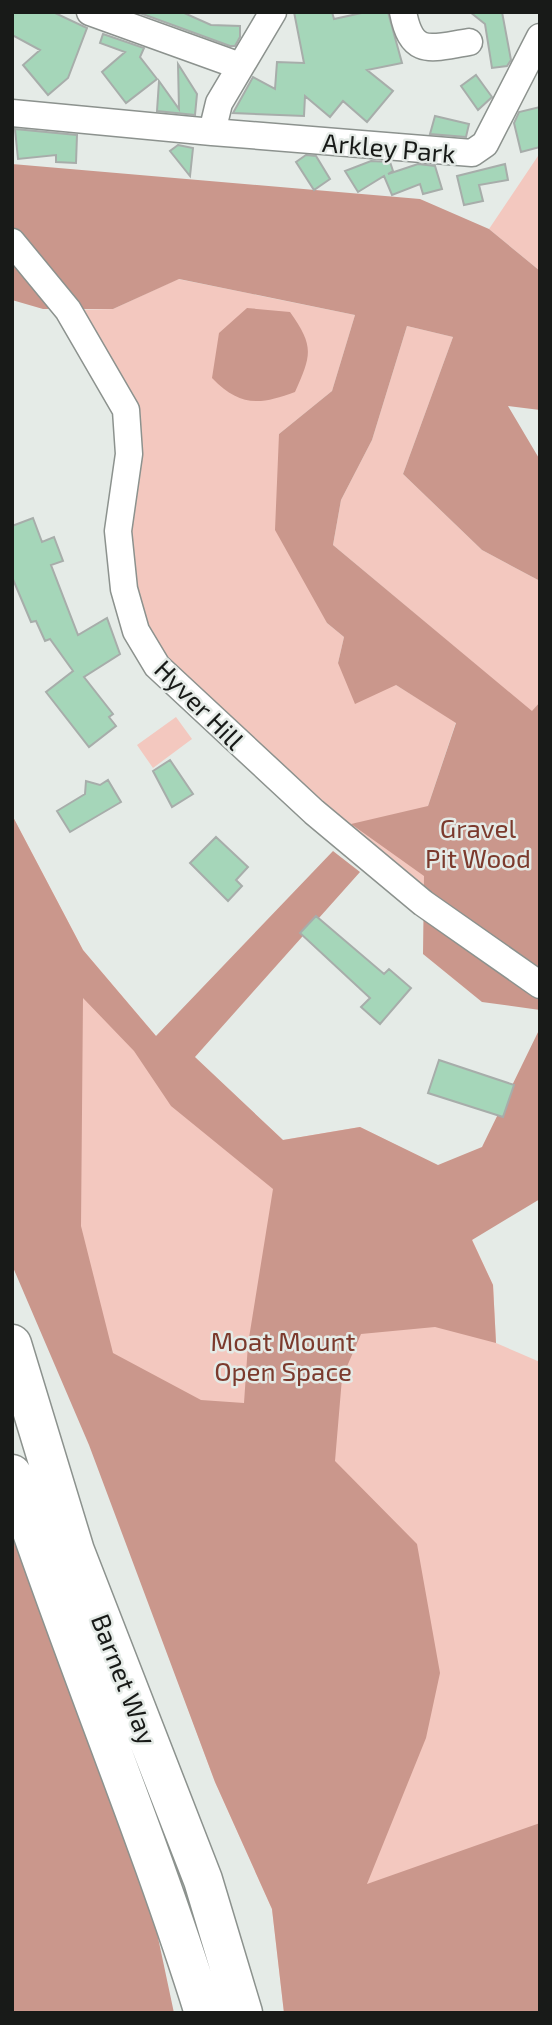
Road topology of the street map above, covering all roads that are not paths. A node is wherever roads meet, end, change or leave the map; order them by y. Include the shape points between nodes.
1 (90, 12) edge
2 (272, 12) edge
3 (403, 12) edge
4 (540, 37) edge
5 (469, 42) dead end
6 (240, 66) junction
7 (12, 113) edge
8 (212, 132) junction
9 (12, 242) edge
10 (540, 985) edge
11 (12, 1344) edge
12 (12, 1474) edge
13 (204, 2013) edge
14 (243, 2013) edge

1 - 6 street
2 - 6 street
3 - 5 street via 407,33 416,44 428,49
4 - 8 street, Arkley Park via 485,144 472,153
6 - 8 street via 219,103
7 - 8 street, Arkley Park
9 - 10 street, Hyver Hill via 68,310 126,410 129,454 118,531 124,589 136,631 157,666 314,812 413,895
11 - 14 highway, Barnet Way via 75,1550 203,1880
12 - 13 highway, Barnet Way via 169,1902

